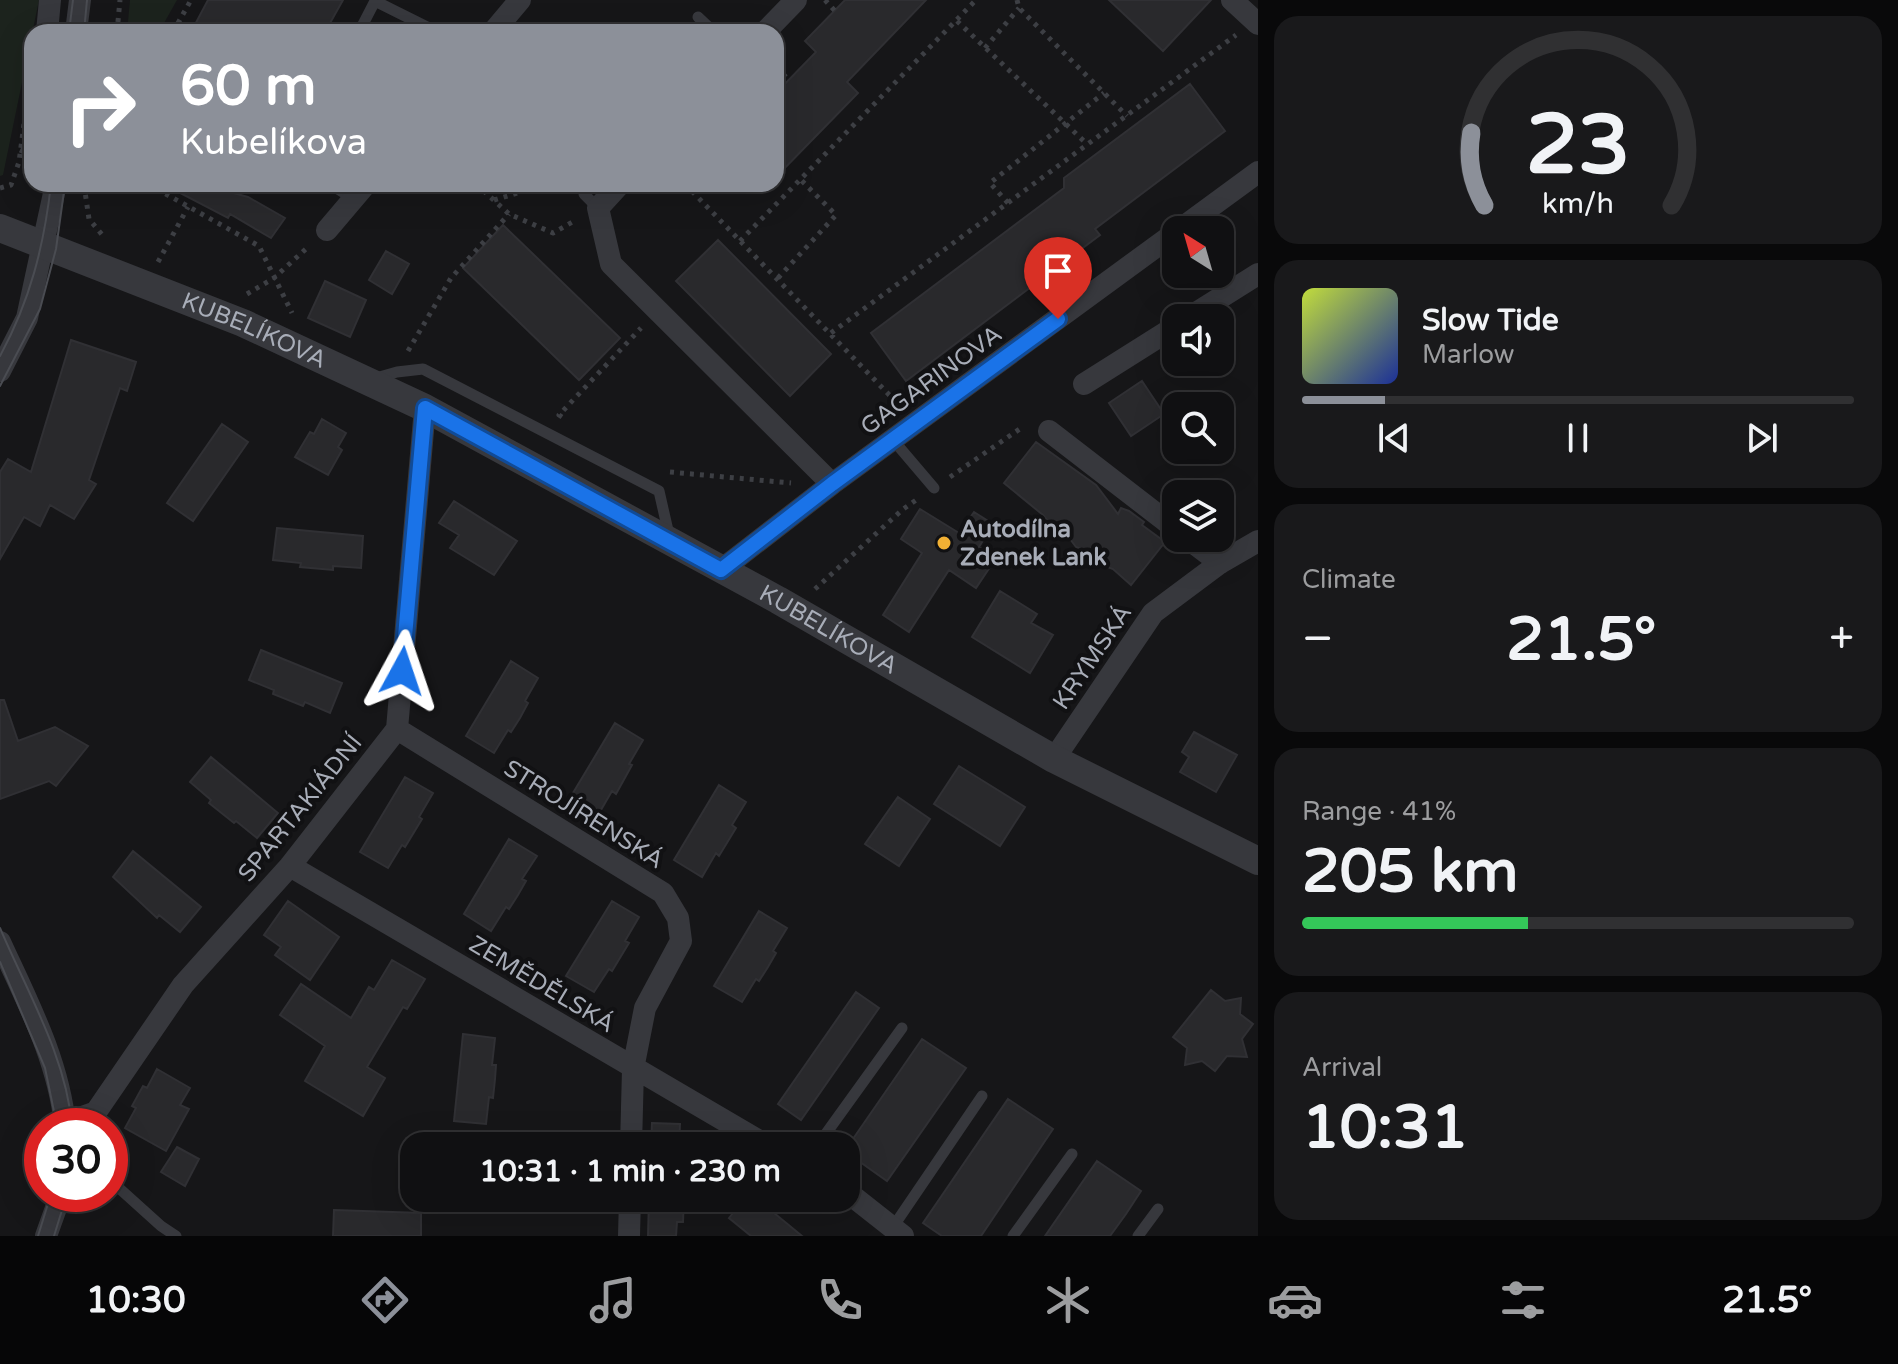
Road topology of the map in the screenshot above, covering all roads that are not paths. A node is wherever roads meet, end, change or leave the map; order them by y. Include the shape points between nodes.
1 (50, 0) edge
2 (80, 0) edge
3 (520, 0) edge
4 (796, 0) edge
5 (1232, 0) edge
6 (698, 17) dead end
7 (1257, 22) edge
8 (48, 24) edge
9 (77, 24) edge
10 (363, 24) edge
11 (421, 24) edge
12 (500, 24) edge
13 (705, 24) edge
14 (773, 24) edge
15 (1258, 172) edge
16 (39, 192) edge
17 (54, 192) edge
18 (359, 192) edge
19 (606, 192) edge
20 (1198, 216) edge
21 (0, 228) edge
22 (327, 230) road end
23 (1162, 243) edge
24 (44, 245) junction
25 (1258, 274) edge
26 (1210, 304) edge
27 (1162, 335) edge
28 (0, 371) edge
29 (369, 381) junction
30 (1084, 384) dead end
31 (425, 408) junction
32 (1049, 431) dead end
33 (894, 441) junction
34 (832, 484) junction
35 (934, 488) dead end
36 (1162, 518) edge
37 (1258, 541) edge
38 (671, 543) junction
39 (1205, 552) edge
40 (1220, 563) junction
41 (721, 570) junction
42 (397, 729) junction
43 (1054, 759) junction
44 (1258, 861) edge
45 (290, 866) junction
46 (0, 942) edge
47 (902, 1028) dead end
48 (633, 1069) junction
49 (982, 1096) dead end
50 (62, 1108) edge
51 (99, 1108) edge
52 (631, 1132) edge
53 (743, 1132) edge
54 (827, 1132) edge
55 (1072, 1154) dead end
56 (128, 1196) edge
57 (860, 1202) edge
58 (1158, 1209) dead end
59 (55, 1212) edge
60 (630, 1212) edge
61 (898, 1232) edge
62 (46, 1236) edge
63 (176, 1236) edge
64 (629, 1236) edge
65 (1013, 1236) edge
66 (1138, 1236) edge

1 - 8 street
2 - 9 street
3 - 12 street
4 - 14 street
5 - 7 street
6 - 13 lane
10 - 11 lane via 375,1
15 - 20 street, GAGARINOVA
16 - 24 street
17 - 24 street
18 - 22 street
19 - 34 street via 591,201 606,266
21 - 24 street, KUBELÍKOVA
23 - 33 street, GAGARINOVA
24 - 28 street via 27,318
24 - 29 street, KUBELÍKOVA via 243,323
25 - 26 street
27 - 30 street
29 - 31 street, KUBELÍKOVA
29 - 38 lane via 423,369 659,491
31 - 38 street, KUBELÍKOVA
31 - 42 street, SPARTAKIÁDNÍ
32 - 36 street
33 - 34 street, GAGARINOVA
33 - 35 lane
34 - 41 street, GAGARINOVA
37 - 40 street, KRYMSKÁ
38 - 41 street, KUBELÍKOVA
39 - 40 street
40 - 43 street, KRYMSKÁ via 1153,613
41 - 43 street, KUBELÍKOVA
42 - 45 street, SPARTAKIÁDNÍ
42 - 48 street, STROJÍRENSKÁ via 663,893 678,918 681,941 645,1008
43 - 44 street, KUBELÍKOVA
45 - 48 street, ZEMĚDĚLSKÁ
45 - 51 street, SPARTAKIÁDNÍ via 183,985
46 - 50 street via 41,1033
47 - 54 lane
48 - 52 street, STROJÍRENSKÁ
48 - 53 street, ZEMĚDĚLSKÁ
49 - 61 lane
55 - 65 lane
56 - 63 lane
57 - 61 street
58 - 66 lane
59 - 62 street
60 - 64 street

